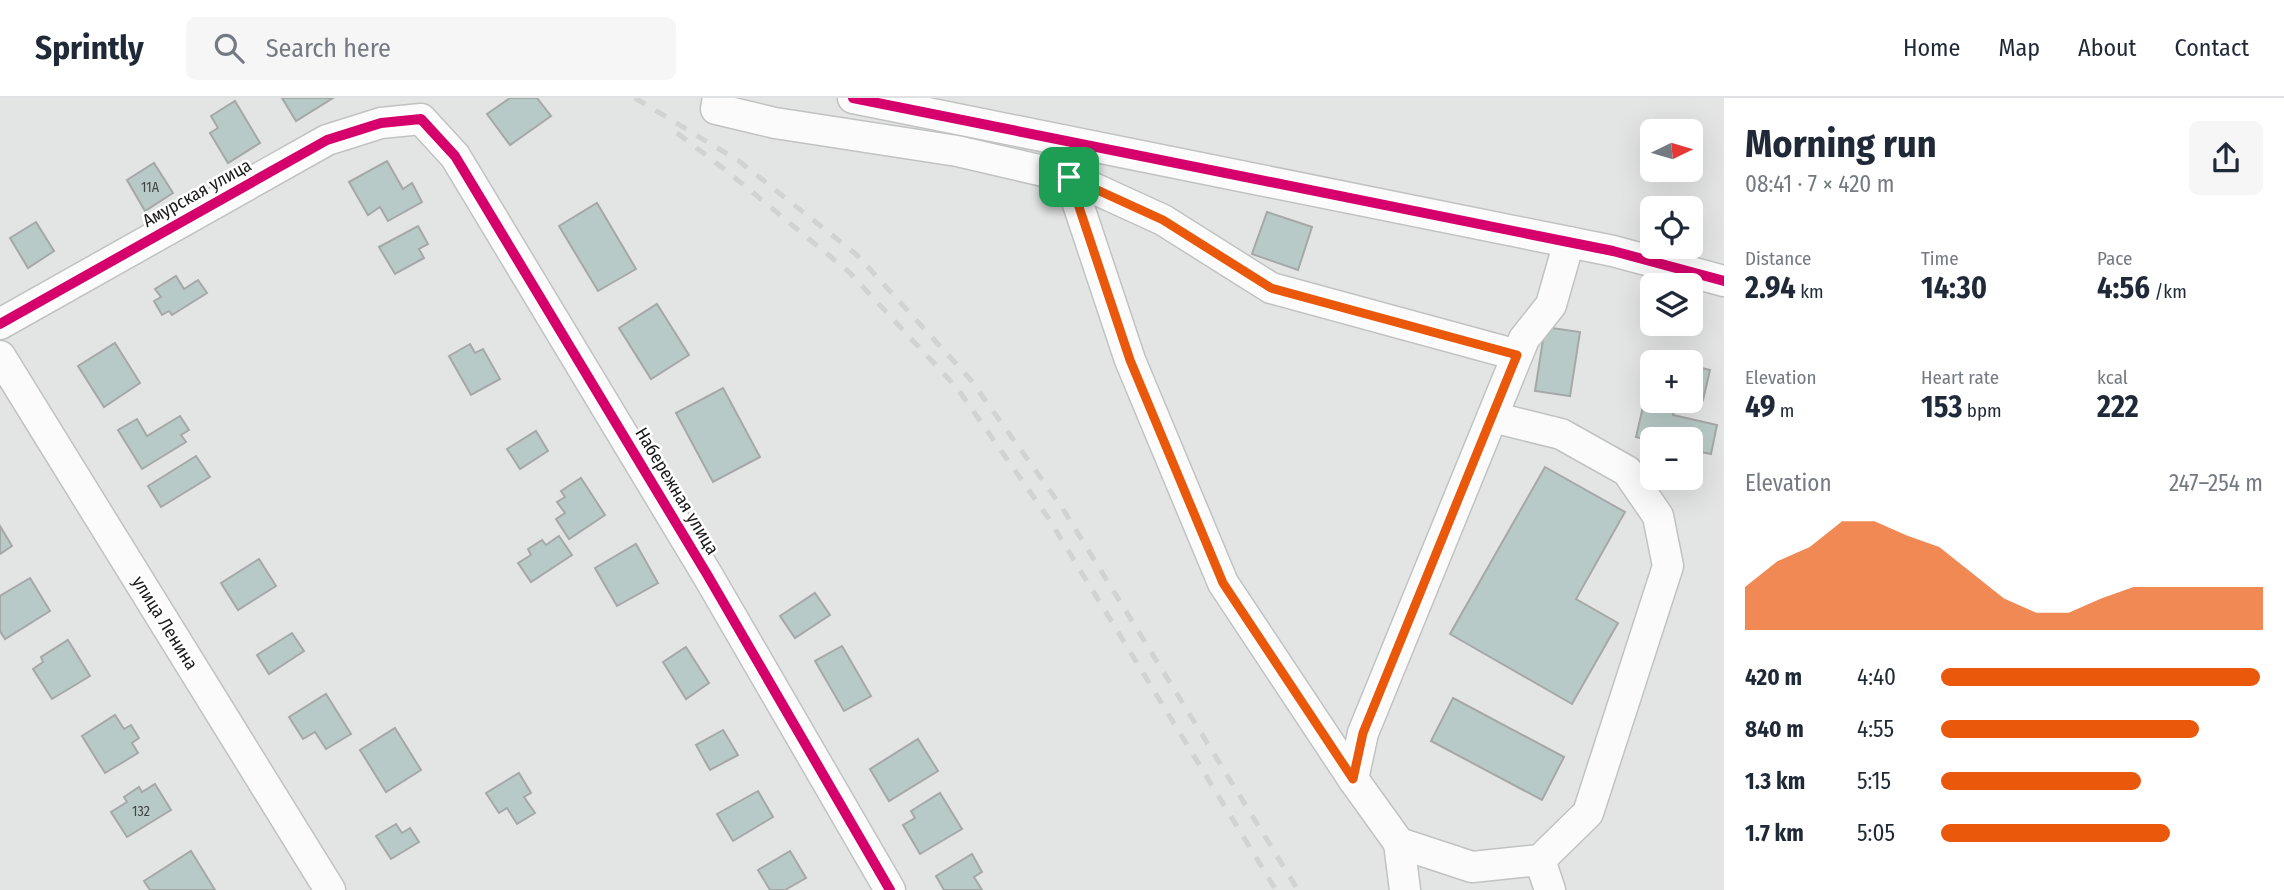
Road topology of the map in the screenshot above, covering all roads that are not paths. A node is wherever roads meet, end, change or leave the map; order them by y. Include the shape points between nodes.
1 (718, 98) edge
2 (853, 98) edge
3 (421, 118) joint
4 (1069, 177) junction
5 (1569, 242) junction
6 (1724, 281) edge
7 (0, 324) edge
8 (1517, 355) junction
9 (0, 356) edge
10 (1492, 417) junction
11 (1353, 779) junction
12 (1399, 843) junction
13 (1540, 860) junction
14 (330, 890) edge
15 (890, 890) edge
16 (1405, 890) edge
17 (1550, 890) edge

1 - 4 street via 716,109 957,151
2 - 5 street
3 - 7 street, Амурская улица via 381,123 327,140
3 - 15 street, Набережная улица via 455,156 708,576
4 - 8 street via 1163,220 1271,288
4 - 11 street via 1130,360 1223,583
5 - 6 street
5 - 8 street via 1551,305
8 - 10 street
9 - 14 street, улица Ленина
10 - 11 street via 1363,733
10 - 13 street via 1561,434 1627,471 1658,516 1668,566 1588,813
11 - 12 street
12 - 13 street via 1472,867
12 - 16 street
13 - 17 street

